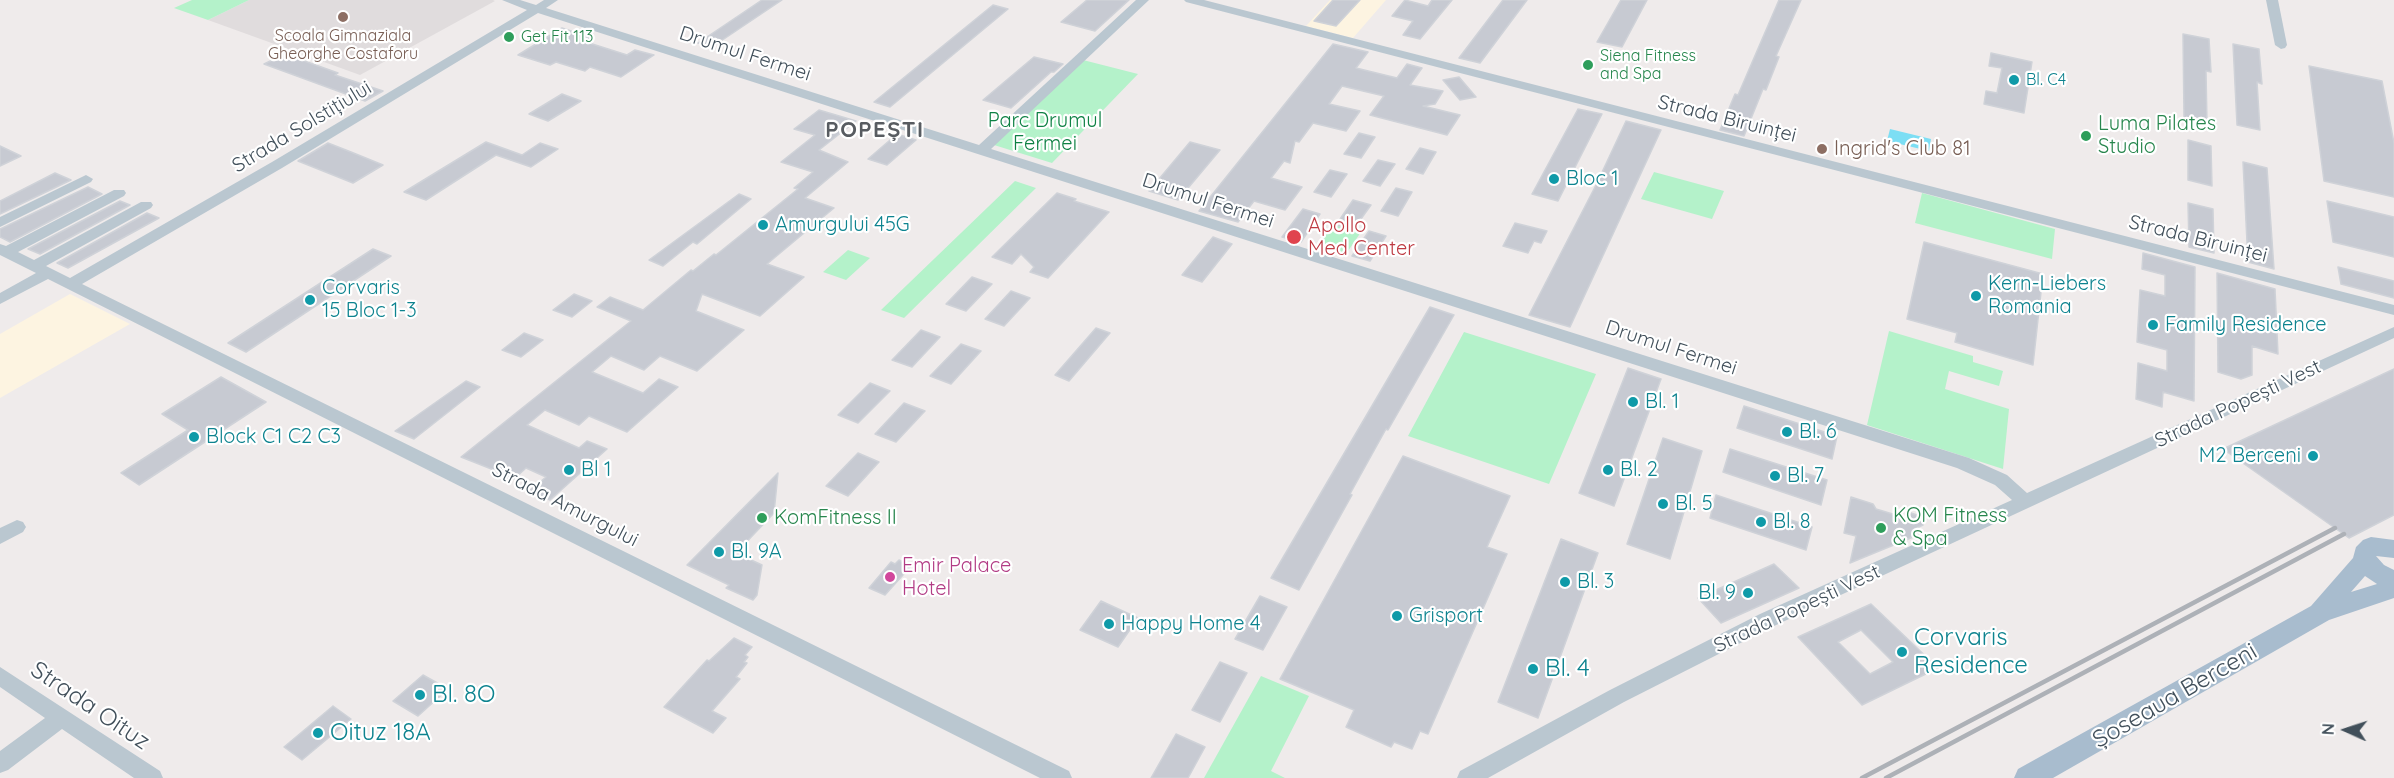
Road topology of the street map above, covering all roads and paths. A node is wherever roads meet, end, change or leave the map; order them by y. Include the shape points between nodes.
1 (508, 0) edge
2 (552, 0) edge
3 (1143, 0) edge
4 (1190, 0) edge
5 (2272, 0) edge
6 (537, 9) junction
7 (2281, 45) dead end
8 (981, 151) junction
9 (86, 179) dead end
10 (119, 193) dead end
11 (147, 205) dead end
12 (0, 223) edge
13 (4, 250) edge
14 (41, 269) junction
15 (70, 284) junction
16 (0, 299) edge
17 (2394, 310) edge
18 (2394, 332) edge
19 (2025, 501) junction
20 (16, 526) dead end
21 (0, 537) edge
22 (2392, 547) edge
23 (2365, 560) junction
24 (2394, 582) edge
25 (2394, 588) edge
26 (2320, 613) junction
27 (0, 676) edge
28 (62, 717) junction
29 (0, 763) edge
30 (152, 778) edge
31 (1061, 778) edge
32 (1468, 778) edge
33 (2028, 778) edge

1 - 6 street, Drumul Fermei
2 - 6 street, Strada Solstițiului
3 - 8 street
4 - 17 street, Strada Biruinței
5 - 7 street
6 - 8 street, Drumul Fermei
6 - 15 street, Strada Solstițiului via 270,170
8 - 19 street, Drumul Fermei via 1963,463 2001,480
9 - 12 street
10 - 13 street
11 - 14 street
13 - 14 street, Strada Amurgului
14 - 15 street, Strada Amurgului
14 - 16 street
15 - 31 street, Strada Amurgului
18 - 19 street, Strada Popești Vest
19 - 32 street, Strada Popești Vest via 1767,621 1617,696
20 - 21 street
22 - 23 main road, Șoseaua Berceni via 2371,546 2364,554
23 - 24 main road
23 - 26 main road, Șoseaua Berceni
25 - 26 main road, Șoseaua Berceni
26 - 33 main road, Șoseaua Berceni
27 - 28 street, Strada Oituz
28 - 29 street
28 - 30 street, Strada Oituz

